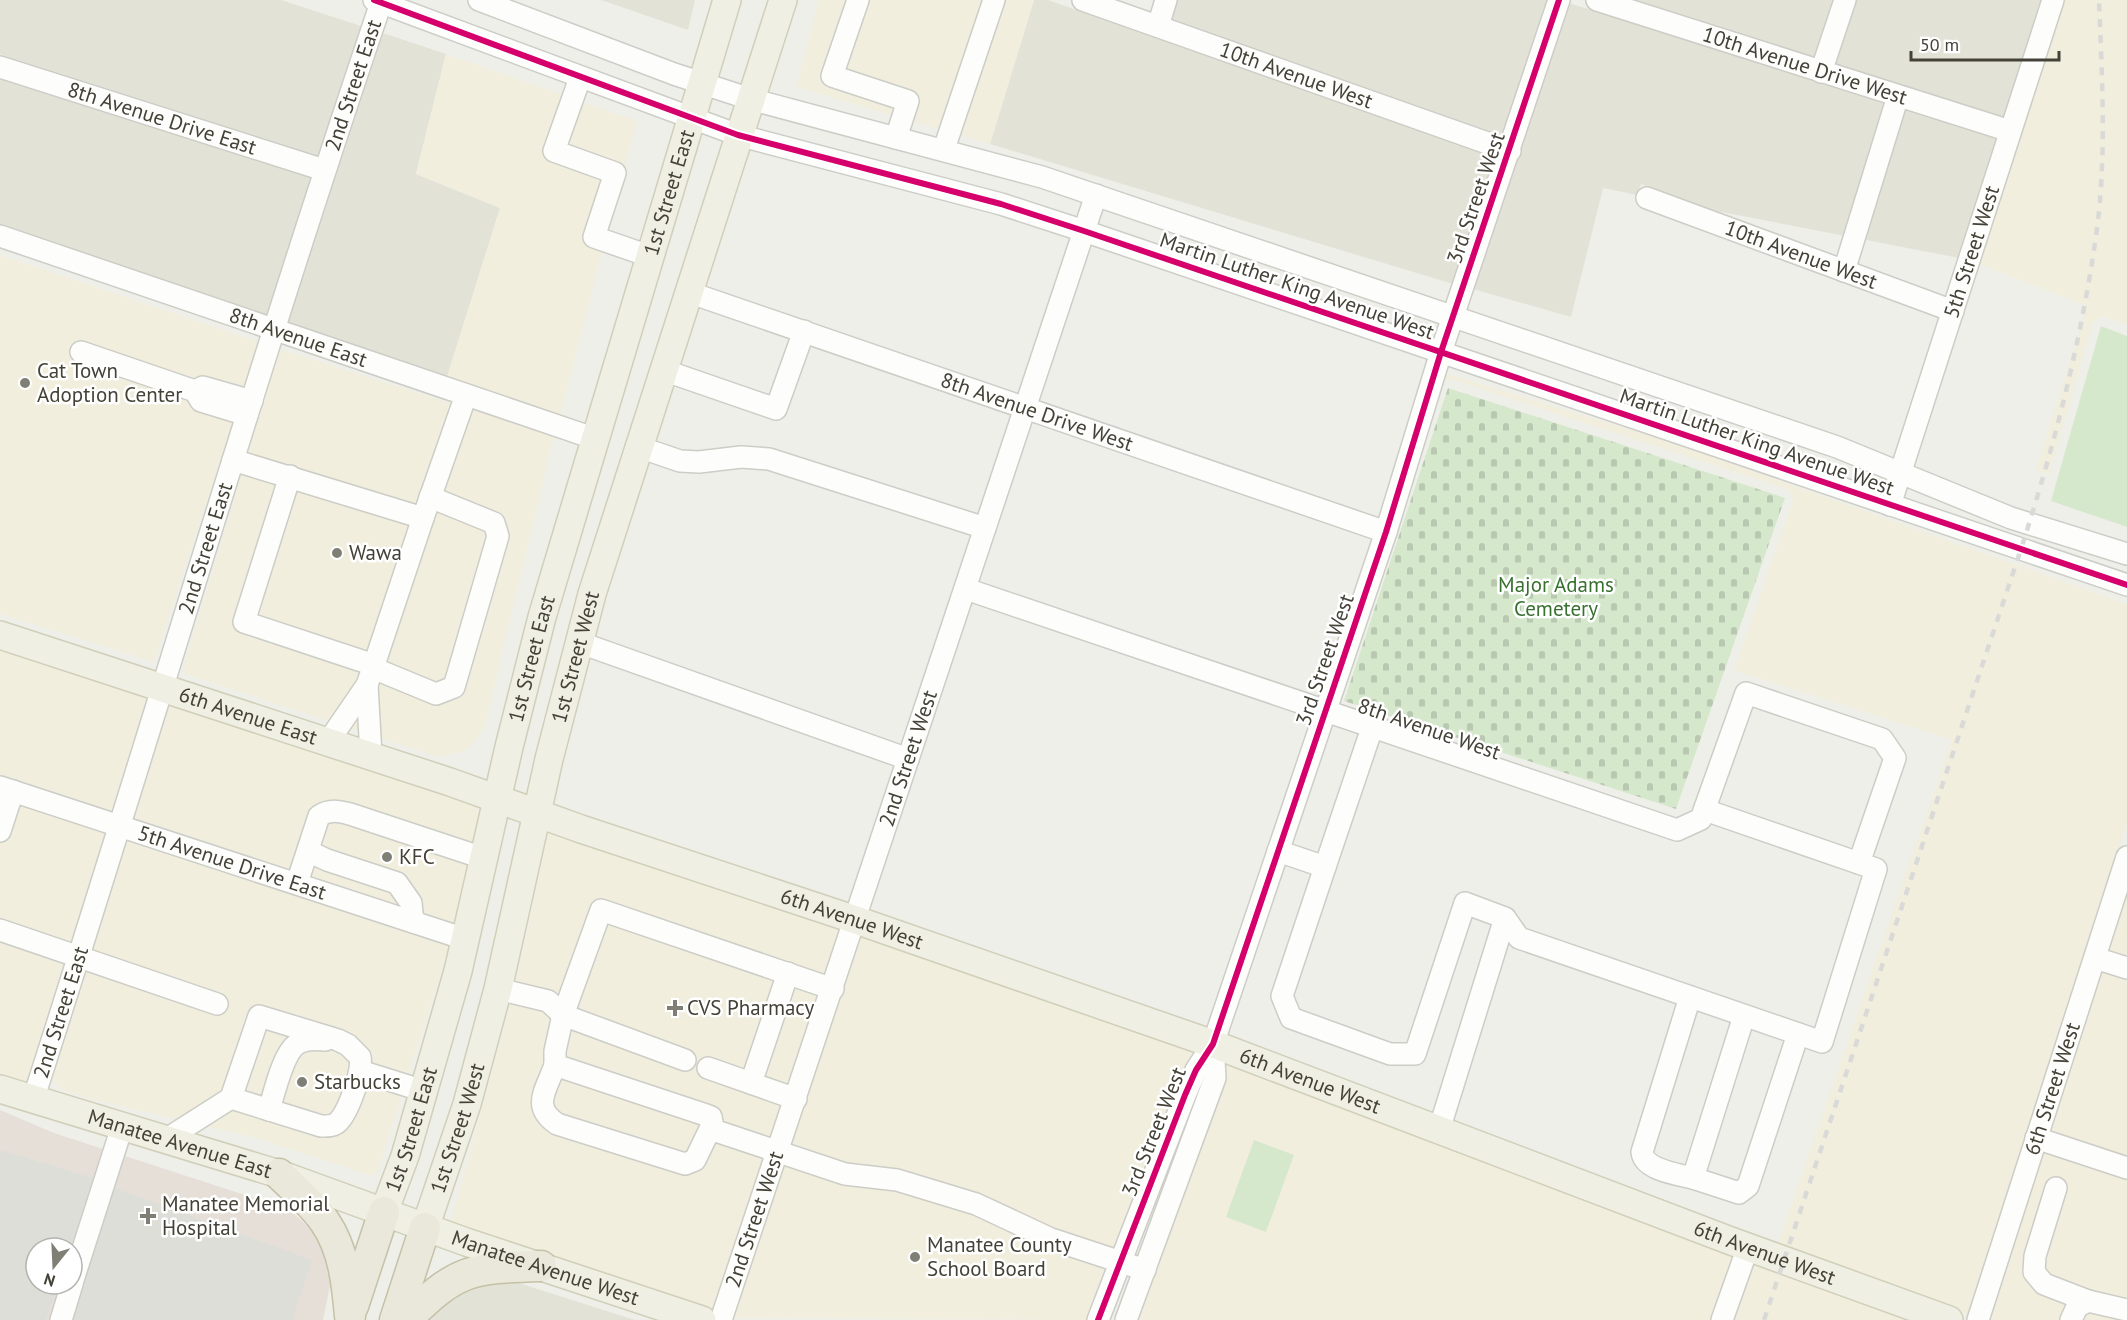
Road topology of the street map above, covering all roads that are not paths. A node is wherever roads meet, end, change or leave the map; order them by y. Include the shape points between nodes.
1 (480, 0) edge
2 (727, 0) edge
3 (783, 0) edge
4 (858, 0) edge
5 (994, 0) edge
6 (1083, 0) edge
7 (1166, 0) edge
8 (1559, 0) edge
9 (1598, 0) edge
10 (1845, 0) edge
11 (2053, 0) edge
12 (379, 1) edge
13 (1158, 26) junction
14 (0, 67) edge
15 (1821, 72) junction
16 (580, 78) junction
17 (700, 84) junction
18 (1898, 96) junction
19 (750, 99) junction
20 (689, 119) junction
21 (2010, 131) junction
22 (738, 135) junction
23 (896, 138) junction
24 (944, 149) junction
25 (1510, 151) junction
26 (324, 170) junction
27 (1096, 195) junction
28 (1647, 198) dead end
29 (1084, 231) junction
30 (0, 236) edge
31 (649, 256) junction
32 (1844, 271) junction
33 (688, 292) junction
34 (1953, 311) junction
35 (1453, 316) junction
36 (274, 331) junction
37 (804, 331) junction
38 (81, 352) dead end
39 (1441, 352) junction
40 (663, 370) junction
41 (465, 395) junction
42 (1024, 406) junction
43 (249, 408) junction
44 (596, 439) junction
45 (639, 447) junction
46 (233, 460) junction
47 (1901, 472) junction
48 (290, 476) junction
49 (430, 497) junction
50 (1890, 505) junction
51 (423, 518) junction
52 (985, 528) junction
53 (1386, 532) junction
54 (2127, 554) edge
55 (2127, 585) edge
56 (966, 589) junction
57 (0, 635) edge
58 (578, 642) junction
59 (372, 673) junction
60 (162, 687) junction
61 (1325, 712) junction
62 (1372, 728) junction
63 (328, 742) junction
64 (371, 756) junction
65 (908, 759) junction
66 (7, 789) edge
67 (497, 798) junction
68 (1705, 810) junction
69 (537, 813) junction
70 (121, 826) junction
71 (0, 831) edge
72 (308, 850) junction
73 (1278, 851) junction
74 (2127, 857) edge
75 (483, 858) junction
76 (1859, 863) junction
77 (1325, 867) junction
78 (297, 883) junction
79 (1505, 918) junction
80 (856, 920) junction
81 (413, 922) junction
82 (0, 930) edge
83 (465, 939) junction
84 (79, 956) junction
85 (2095, 958) junction
86 (2127, 968) edge
87 (788, 974) junction
88 (498, 989) junction
89 (833, 989) junction
90 (1690, 997) junction
91 (217, 1004) dead end
92 (563, 1015) junction
93 (1744, 1016) junction
94 (1798, 1034) junction
95 (338, 1040) junction
96 (1213, 1044) junction
97 (685, 1060) dead end
98 (555, 1065) junction
99 (708, 1068) dead end
100 (360, 1071) junction
101 (751, 1083) junction
102 (0, 1089) edge
103 (424, 1091) junction
104 (231, 1098) junction
105 (796, 1099) junction
106 (33, 1100) junction
107 (269, 1110) junction
108 (122, 1127) junction
109 (710, 1129) junction
110 (1439, 1130) junction
111 (2036, 1138) junction
112 (165, 1140) junction
113 (778, 1154) junction
114 (2127, 1168) edge
115 (279, 1174) junction
116 (1693, 1178) junction
117 (2056, 1188) dead end
118 (384, 1212) junction
119 (425, 1228) junction
120 (84, 1246) edge
121 (1748, 1248) junction
122 (1121, 1262) junction
123 (541, 1266) junction
124 (1145, 1270) junction
125 (68, 1296) edge
126 (2088, 1300) junction
127 (2127, 1311) edge
128 (350, 1318) edge
129 (61, 1320) edge
130 (395, 1320) edge
131 (406, 1320) edge
132 (702, 1320) edge
133 (721, 1320) edge
134 (1098, 1320) edge
135 (1126, 1320) edge
136 (1722, 1320) edge
137 (1949, 1320) edge
138 (1978, 1320) edge
139 (2071, 1320) edge

1 - 17 street, Martin Luther King Avenue West
2 - 17 main road, 1st Street East
3 - 19 main road, 1st Street West
4 - 23 street via 832,76 908,101
5 - 24 street
6 - 13 street, 10th Avenue West
7 - 13 street
8 - 25 street, 3rd Street West
9 - 15 street, 10th Avenue Drive West
10 - 15 street
11 - 21 street, 5th Street West
12 - 16 street, Martin Luther King Avenue West
12 - 26 street, 2nd Street East
13 - 25 street, 10th Avenue West
14 - 26 street, 8th Avenue Drive East
15 - 18 street, 10th Avenue Drive West
16 - 20 street, Martin Luther King Avenue West
16 - 31 street via 554,151 615,173 594,237
17 - 19 street, Martin Luther King Avenue West
17 - 20 main road, 1st Street East
18 - 21 street, 10th Avenue Drive West
18 - 32 street
19 - 22 main road, 1st Street West
19 - 23 street, Martin Luther King Avenue West
20 - 22 street, Martin Luther King Avenue West
20 - 31 main road, 1st Street East
21 - 34 street, 5th Street West
22 - 29 street, Martin Luther King Avenue West via 982,199
22 - 33 main road, 1st Street West
23 - 24 street, Martin Luther King Avenue West
24 - 27 street, Martin Luther King Avenue West
25 - 35 street, 3rd Street West
26 - 36 street, 2nd Street East
27 - 29 street, 2nd Street West
27 - 35 street, Martin Luther King Avenue West
28 - 32 street, 10th Avenue West
29 - 39 street, Martin Luther King Avenue West
29 - 42 street, 2nd Street West
30 - 36 street, 8th Avenue East
31 - 44 main road, 1st Street East
32 - 34 street, 10th Avenue West
33 - 37 street, 8th Avenue Drive West
33 - 40 main road, 1st Street West
34 - 47 street, 5th Street West
35 - 39 street, 3rd Street West
35 - 47 street, Martin Luther King Avenue West
36 - 41 street, 8th Avenue East
36 - 43 street, 2nd Street East
37 - 40 street via 776,409
37 - 42 street, 8th Avenue Drive West
38 - 43 street via 195,391 201,401
39 - 50 street, Martin Luther King Avenue West
39 - 53 street, 3rd Street West
40 - 45 main road, 1st Street West
41 - 44 street, 8th Avenue East
41 - 49 street
42 - 52 street, 2nd Street West
42 - 53 street, 8th Avenue Drive West
43 - 46 street, 2nd Street East
44 - 67 main road, 1st Street East via 536,639
45 - 52 street via 680,461 769,459
45 - 58 main road, 1st Street West
46 - 48 street
46 - 60 street, 2nd Street East
47 - 50 street, 5th Street West
47 - 54 street, Martin Luther King Avenue West via 2011,518
48 - 51 street
48 - 59 street via 244,622
49 - 51 street
49 - 59 street via 494,523 498,536 454,687 436,694
50 - 55 street, Martin Luther King Avenue West
51 - 59 street
52 - 56 street, 2nd Street West
53 - 61 street, 3rd Street West
56 - 61 street, 8th Avenue West
56 - 65 street, 2nd Street West
57 - 60 main road, 6th Avenue East
58 - 65 street
58 - 69 main road, 1st Street West
59 - 63 street
59 - 64 street
60 - 63 main road, 6th Avenue East
60 - 70 street, 2nd Street East
61 - 62 street, 8th Avenue West
61 - 73 street, 3rd Street West
62 - 68 street, 8th Avenue West via 1677,830 1701,819
62 - 77 street
63 - 64 main road, 6th Avenue East
64 - 67 main road, 6th Avenue East
65 - 80 street, 2nd Street West
66 - 70 street, 5th Avenue Drive East
66 - 71 street
67 - 69 main road, 6th Avenue West
67 - 75 main road, 1st Street East
68 - 76 street
68 - 76 street via 1746,693 1882,739 1895,758
69 - 80 main road, 6th Avenue West
69 - 88 main road, 1st Street West
70 - 78 street, 5th Avenue Drive East
70 - 84 street, 2nd Street East
72 - 75 street via 319,816 337,811
72 - 78 street
72 - 81 street via 397,883 411,903
73 - 77 street
73 - 96 street, 3rd Street West
74 - 85 street, 6th Street West
75 - 83 main road, 1st Street East
76 - 94 street via 1876,869 1822,1042
77 - 79 street via 1282,996 1291,1018 1390,1054 1415,1054 1465,903
78 - 81 street, 5th Avenue Drive East
79 - 90 street via 1520,938
79 - 110 street
80 - 89 street, 2nd Street West
80 - 96 main road, 6th Avenue West
81 - 83 street, 5th Avenue Drive East
82 - 84 street
83 - 103 main road, 1st Street East
84 - 91 street
84 - 106 street, 2nd Street East
85 - 86 street
85 - 111 street, 6th Street West
87 - 89 street
87 - 92 street via 601,910
87 - 101 street
88 - 92 street via 548,1001
88 - 119 main road, 1st Street West via 463,1115
89 - 105 street, 2nd Street West
90 - 93 street
90 - 116 street via 1643,1142 1642,1156 1650,1165
92 - 97 street
92 - 98 street
93 - 94 street
93 - 116 street
94 - 116 street via 1746,1189 1732,1192
95 - 100 street via 360,1057
95 - 104 street via 259,1016
95 - 107 street via 297,1044 289,1053
96 - 110 main road, 6th Avenue West
96 - 122 street, 3rd Street West via 1185,1095
96 - 124 street, 3rd Street West via 1215,1078
98 - 109 street via 711,1117
98 - 109 street via 541,1106 544,1115 557,1124 685,1164 695,1160
99 - 101 street
100 - 103 street
100 - 107 street via 344,1113 332,1125 321,1126
101 - 105 street
102 - 106 main road, Manatee Avenue East
103 - 118 main road, 1st Street East
104 - 107 street
104 - 112 street
105 - 113 street, 2nd Street West
106 - 108 main road, Manatee Avenue East
108 - 112 main road, Manatee Avenue East
108 - 120 street
109 - 113 street
110 - 121 main road, 6th Avenue West
111 - 114 street
111 - 138 street, 6th Street West
112 - 115 main road, Manatee Avenue East
113 - 122 street via 845,1174 897,1180 976,1204 1051,1239
113 - 133 street, 2nd Street West
115 - 118 main road, Manatee Avenue East
115 - 128 highway via 324,1221 338,1246
117 - 126 street via 2034,1272 2044,1284
118 - 119 main road, Manatee Avenue East
118 - 128 highway, 1st Street East
119 - 123 main road, Manatee Avenue West
119 - 130 highway, 1st Street West
121 - 136 street
121 - 137 main road, 6th Avenue West
122 - 124 street
122 - 134 street, 3rd Street West
123 - 131 highway via 487,1267 461,1275 435,1291
123 - 132 main road, Manatee Avenue West
124 - 135 street, 3rd Street West
125 - 129 street
126 - 127 street
126 - 139 street via 2076,1307

